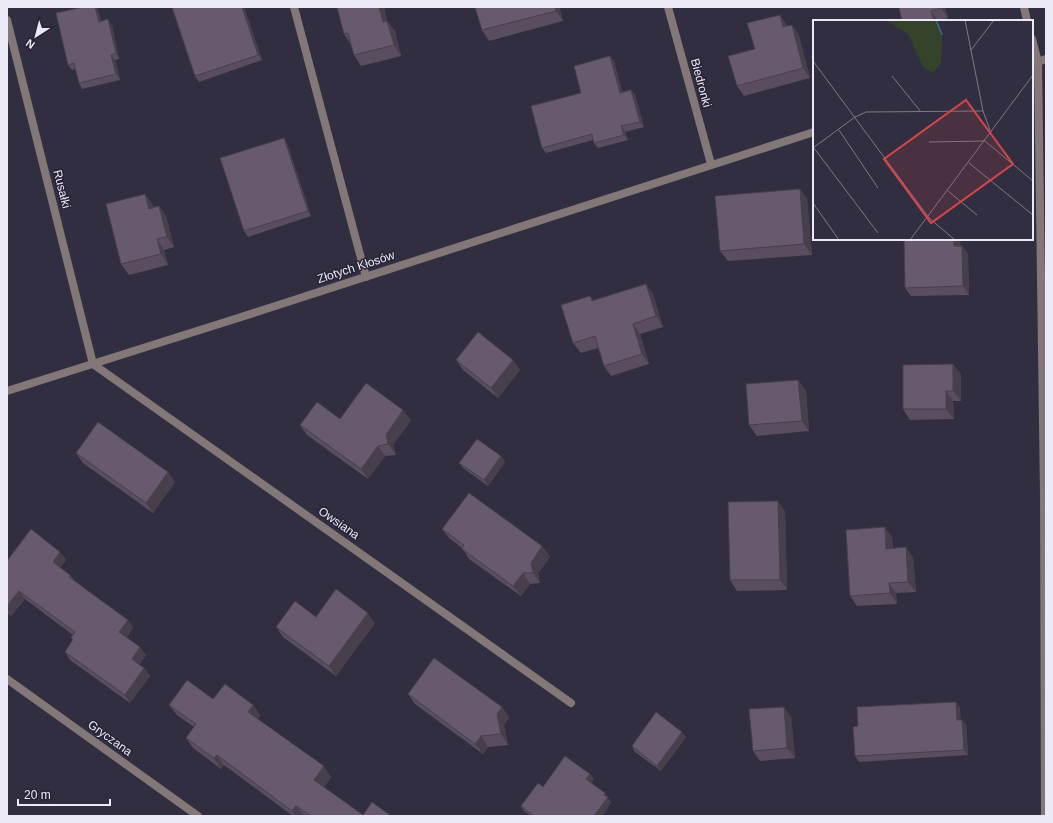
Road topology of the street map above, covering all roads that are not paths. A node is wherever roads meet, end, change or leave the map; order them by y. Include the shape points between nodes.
1 (294, 7) edge
2 (668, 7) edge
3 (1024, 7) edge
4 (7, 20) edge
5 (1027, 20) edge
6 (1033, 42) edge
7 (1039, 62) edge
8 (813, 132) edge
9 (711, 164) junction
10 (366, 277) junction
11 (94, 364) junction
12 (7, 391) edge
13 (7, 679) edge
14 (571, 703) dead end
15 (198, 816) edge
16 (1045, 816) edge

1 - 10 street
2 - 9 street, Biedronki
3 - 5 street
4 - 11 street, Rusałki
6 - 7 street
7 - 16 street
8 - 9 street, Złotych Kłosów
9 - 10 street, Złotych Kłosów
10 - 11 street, Złotych Kłosów
11 - 12 street, Złotych Kłosów
11 - 14 street, Owsiana
13 - 15 street, Gryczana

